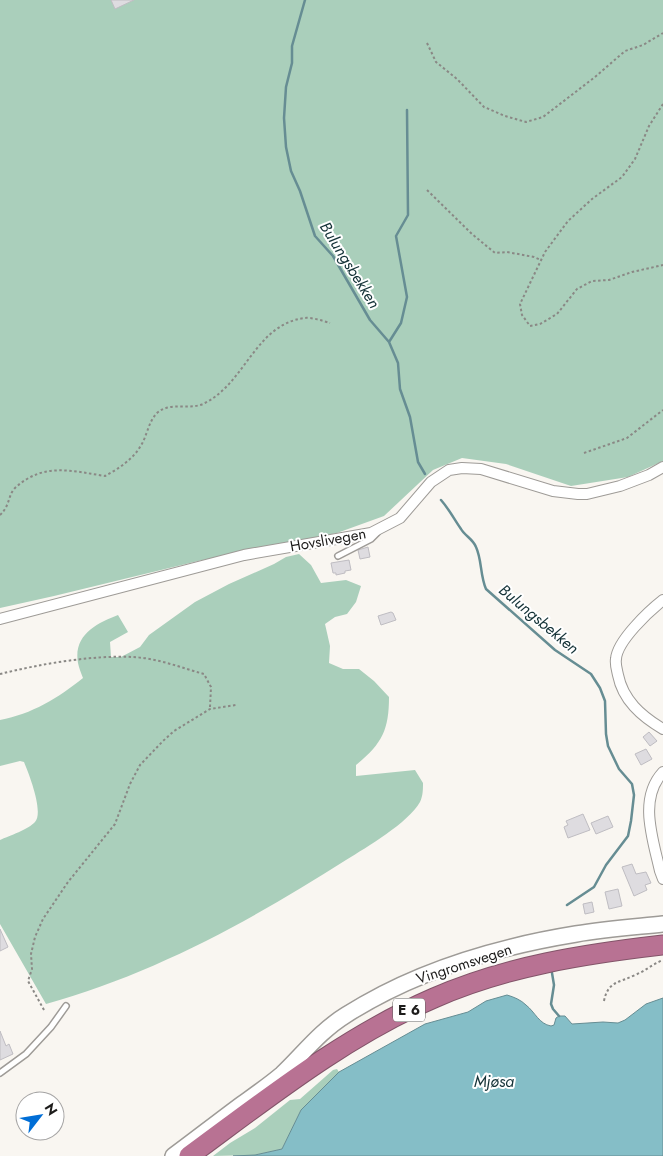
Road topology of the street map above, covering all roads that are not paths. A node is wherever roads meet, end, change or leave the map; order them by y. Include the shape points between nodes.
1 (663, 467) edge
2 (378, 531) junction
3 (338, 556) dead end
4 (663, 600) edge
5 (0, 619) edge
6 (663, 729) edge
7 (663, 772) edge
8 (663, 879) edge
9 (663, 924) edge
10 (663, 945) edge
11 (66, 1006) dead end
12 (0, 1073) edge
13 (173, 1156) edge
14 (190, 1156) edge

1 - 2 street, Hovslivegen via 620,486 587,494 553,491 481,470 449,470 430,482 400,518
2 - 3 lane via 371,539
2 - 5 street, Hovslivegen via 244,555
4 - 6 street via 636,626 618,650 616,658 621,688 628,700
7 - 8 street via 653,787 648,811
9 - 13 main road, Vingromsvegen via 579,934 488,953 392,990 330,1026 275,1079
10 - 14 highway, E 6 via 564,959 482,980 435,998 374,1027 334,1051
11 - 12 lane via 26,1054

